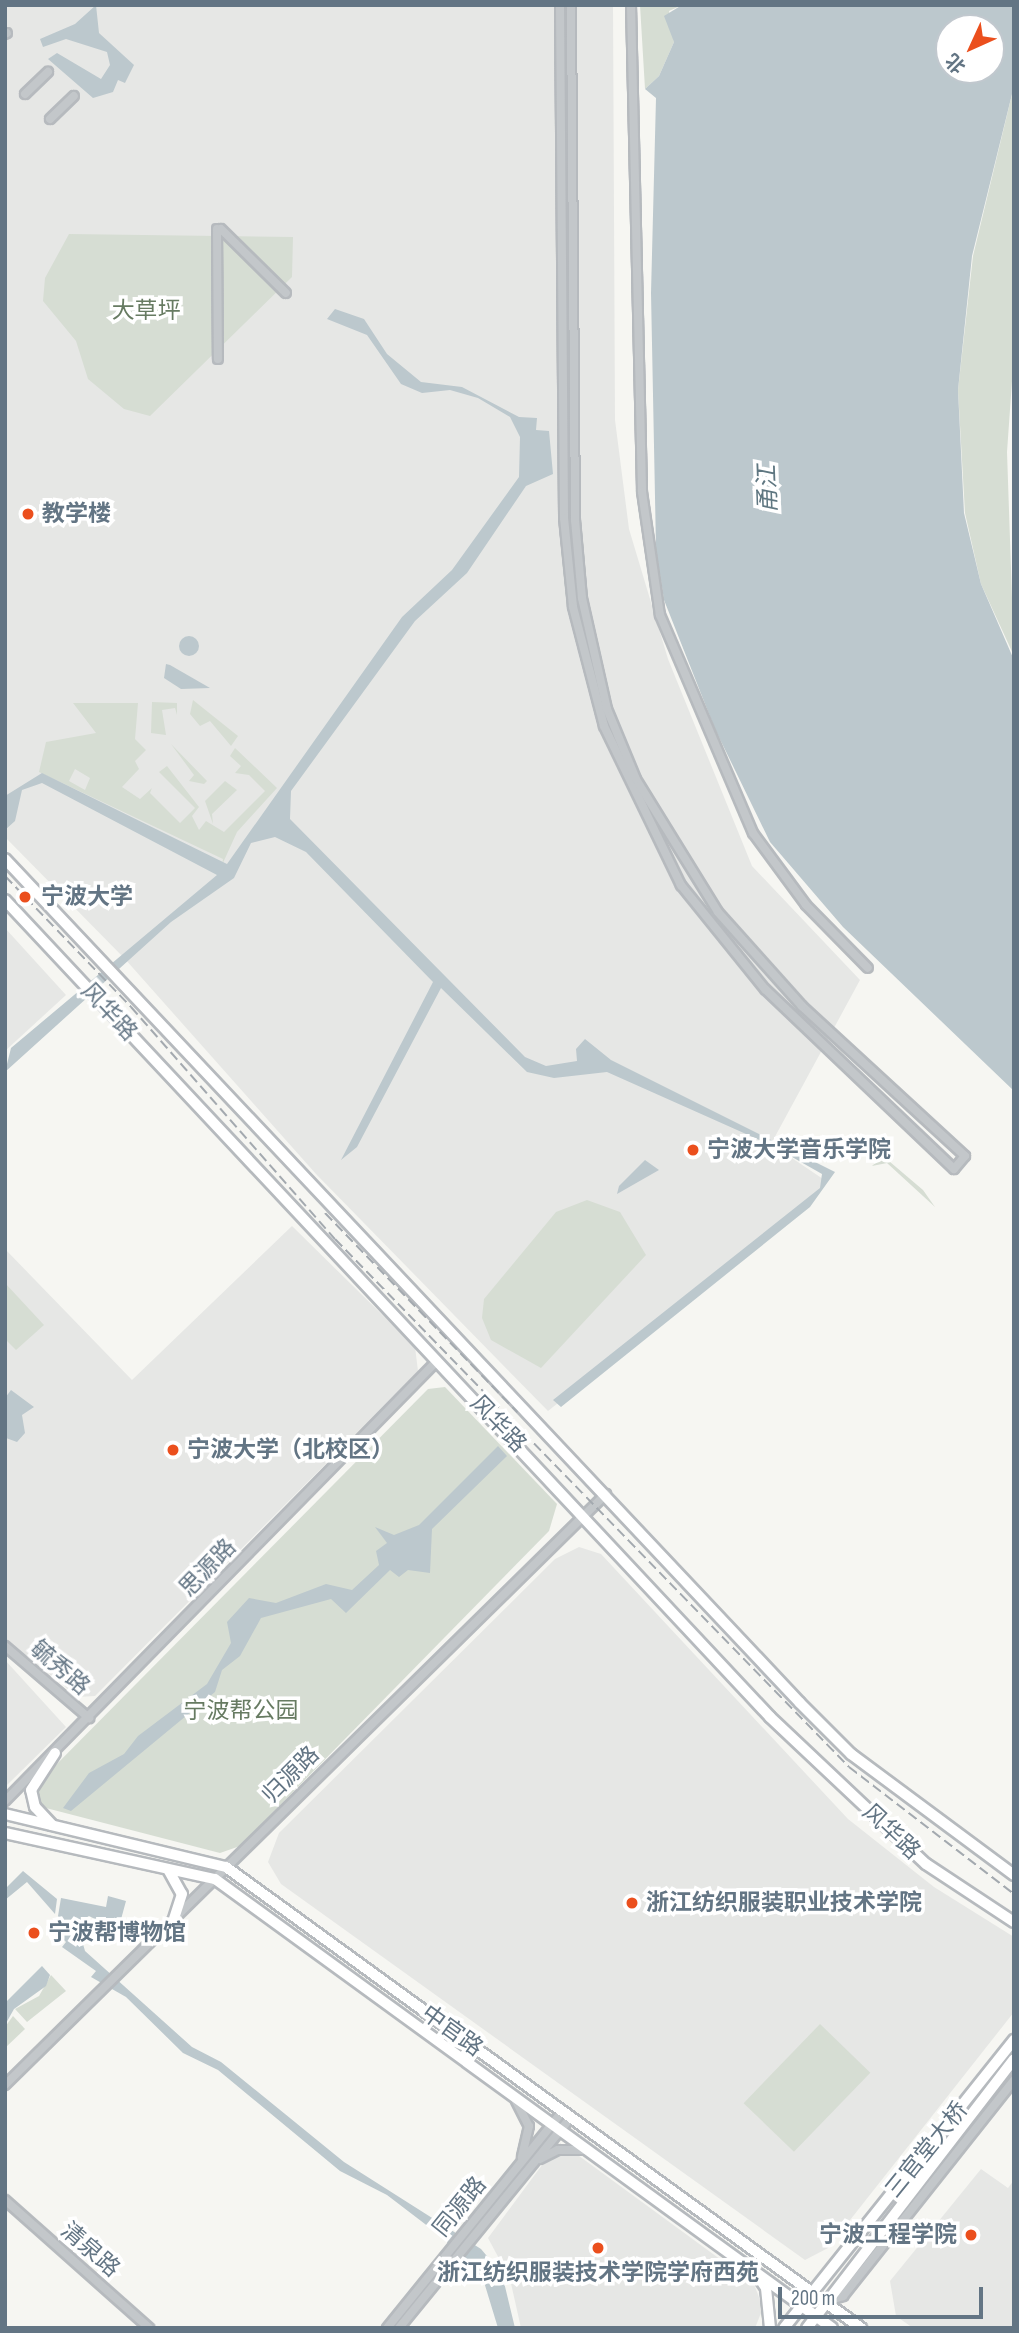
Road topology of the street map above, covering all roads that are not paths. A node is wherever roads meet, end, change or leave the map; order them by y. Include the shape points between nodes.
1 (560, 5) edge
2 (571, 5) edge
3 (631, 5) edge
4 (48, 72) dead end
5 (25, 94) dead end
6 (74, 96) dead end
7 (50, 119) dead end
8 (286, 293) dead end
9 (218, 359) dead end
10 (5, 859) edge
11 (5, 900) edge
12 (869, 968) dead end
13 (438, 1361) junction
14 (606, 1493) junction
15 (583, 1515) junction
16 (5, 1646) edge
17 (89, 1718) junction
18 (55, 1753) junction
19 (5, 1801) edge
20 (5, 1814) edge
21 (52, 1826) junction
22 (5, 1833) edge
23 (226, 1867) junction
24 (169, 1871) junction
25 (1014, 1875) edge
26 (215, 1880) junction
27 (174, 1919) junction
28 (1014, 1922) edge
29 (1014, 2040) edge
30 (1014, 2059) edge
31 (1014, 2080) edge
32 (5, 2085) edge
33 (507, 2091) junction
34 (567, 2114) junction
35 (556, 2126) junction
36 (591, 2151) junction
37 (519, 2164) junction
38 (527, 2170) junction
39 (5, 2200) edge
40 (752, 2269) junction
41 (811, 2292) junction
42 (825, 2302) junction
43 (802, 2305) junction
44 (816, 2316) junction
45 (149, 2328) edge
46 (387, 2328) edge
47 (399, 2328) edge
48 (770, 2328) edge
49 (783, 2328) edge
50 (807, 2328) edge
51 (832, 2328) edge
52 (861, 2328) edge

1 - 2 street via 564,518 573,607 604,726 681,885 765,989 954,1169 965,1156 802,1006 718,912 662,826 607,709 582,598 575,520
3 - 12 street via 642,492 660,615 753,833 806,905
4 - 5 street
6 - 7 street
8 - 9 street via 219,229
10 - 14 main road, 风华路
11 - 13 main road, 风华路
13 - 15 main road, 风华路
13 - 17 street, 思源路
14 - 15 street, 归源路
14 - 25 main road, 风华路 via 851,1754
15 - 23 street, 归源路
15 - 28 main road, 风华路 via 762,1708 878,1822 926,1864
16 - 17 street, 毓秀路
17 - 18 street, 思源路
18 - 19 street, 思源路
18 - 21 main road via 31,1790 35,1807
20 - 21 main road, 中官路
21 - 23 main road, 中官路
22 - 24 main road, 中官路
23 - 26 street, 归源路
23 - 34 main road, 中官路
24 - 26 main road, 中官路
24 - 27 main road via 182,1894
26 - 27 street, 归源路
26 - 33 main road, 中官路
27 - 32 street, 归源路
29 - 41 main road, 三官堂大桥
30 - 42 main road, 三官堂大桥
31 - 42 street via 843,2295
33 - 35 main road, 中官路
33 - 37 street via 528,2126
34 - 35 street, 同源路
34 - 41 main road, 中官路
35 - 36 main road, 中官路
35 - 37 street, 同源路
35 - 38 street, 同源路
36 - 38 street via 558,2150
36 - 40 main road, 中官路
37 - 46 street, 同源路
38 - 47 street, 同源路
39 - 45 street, 清泉路
40 - 43 main road, 中官路
40 - 48 main road via 766,2288
41 - 42 main road, 中官路
41 - 43 main road, 三官堂大桥
42 - 44 main road, 三官堂大桥
42 - 52 main road, 中官路
43 - 44 main road, 中官路
43 - 49 main road, 三官堂大桥
44 - 50 main road, 三官堂大桥
44 - 51 main road, 中官路

